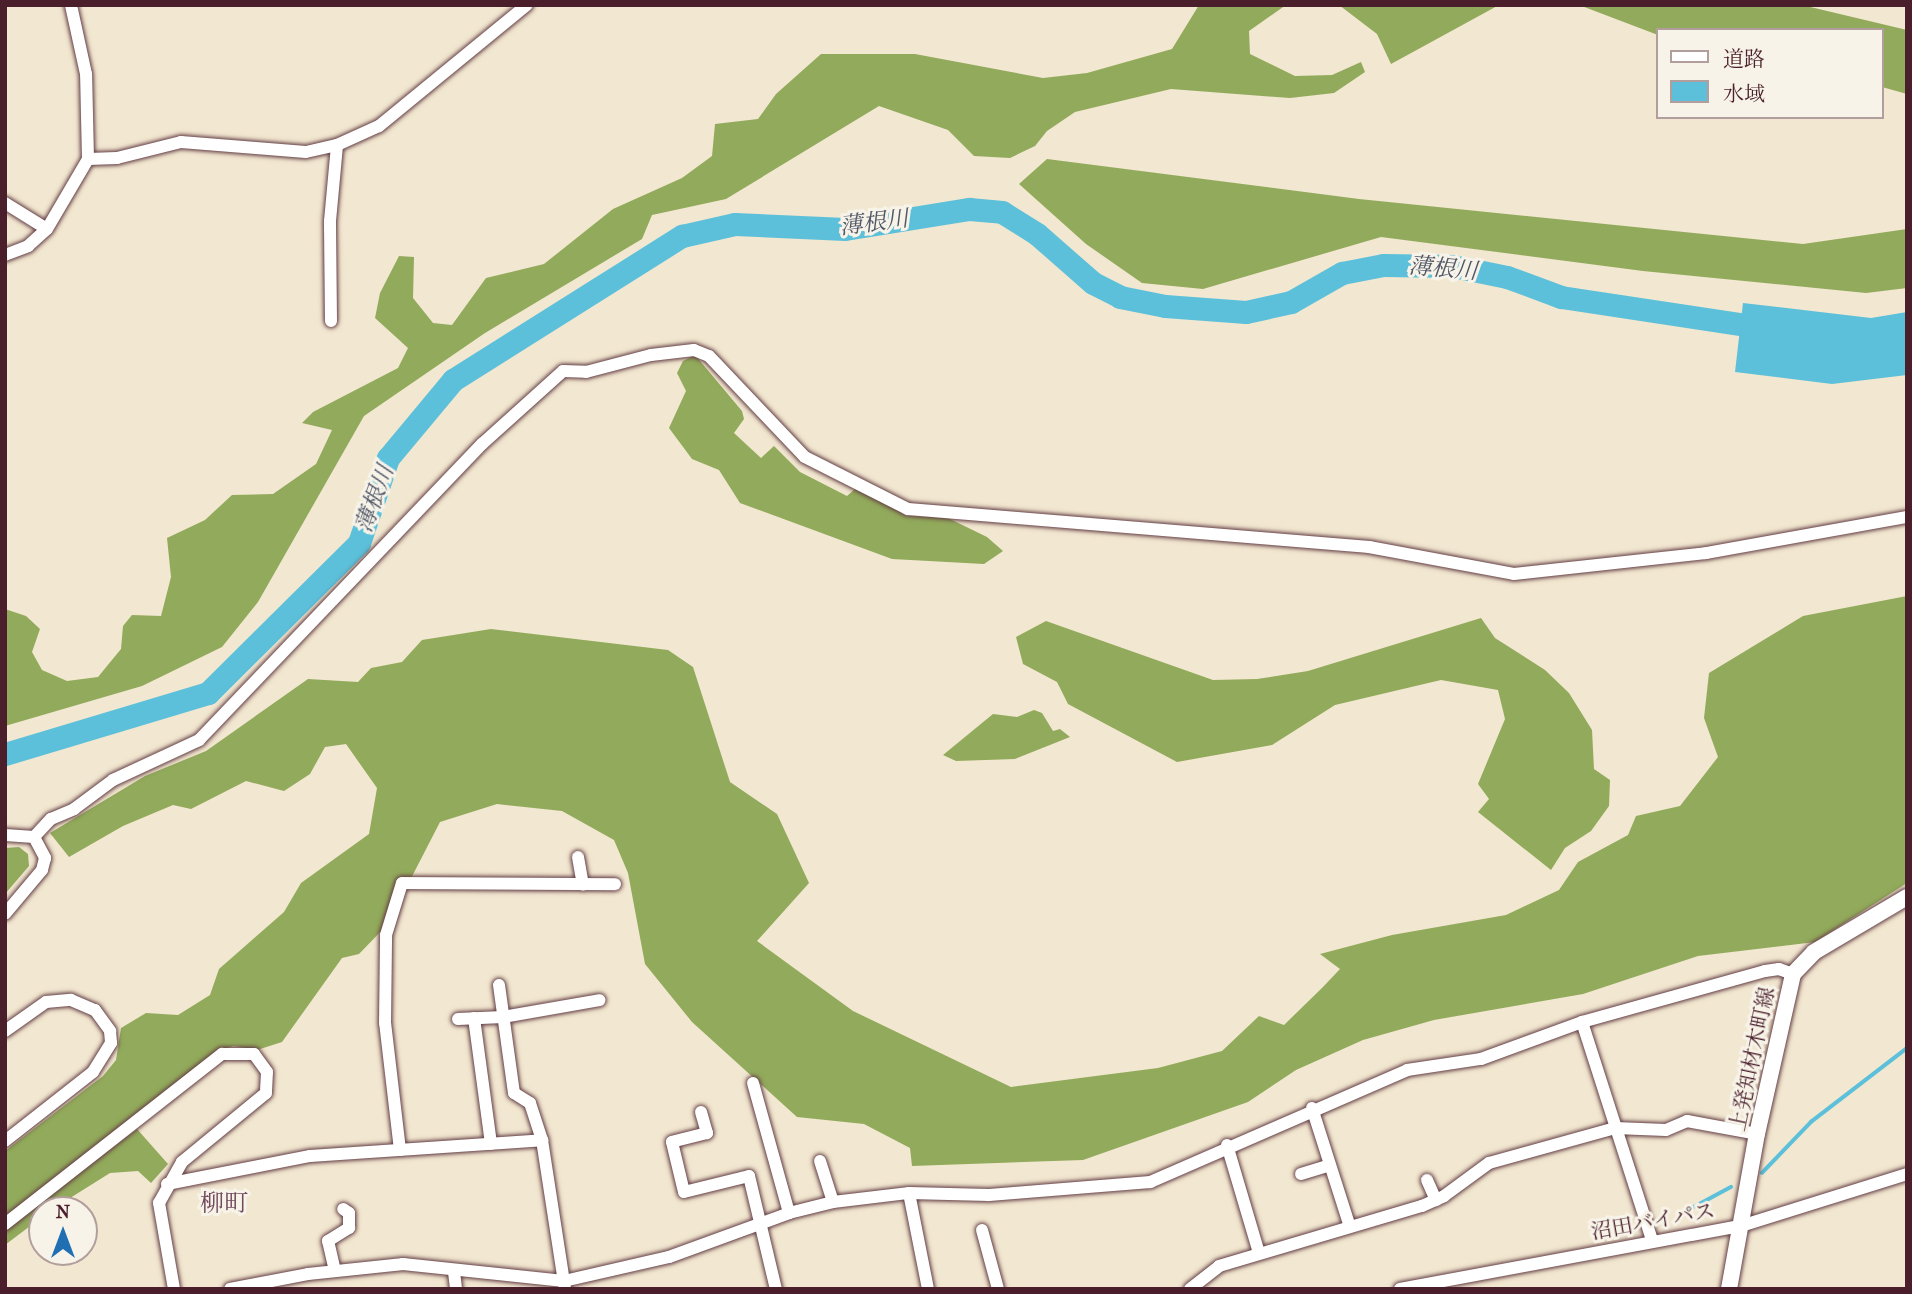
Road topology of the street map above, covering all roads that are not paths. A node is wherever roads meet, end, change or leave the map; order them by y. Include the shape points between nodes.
1 (71, 5) edge
2 (527, 5) edge
3 (337, 145) junction
4 (88, 159) junction
5 (5, 203) edge
6 (47, 229) junction
7 (5, 255) edge
8 (331, 321) dead end
9 (1907, 517) edge
10 (5, 835) edge
11 (34, 837) junction
12 (578, 857) dead end
13 (583, 884) junction
14 (615, 884) dead end
15 (1907, 897) edge
16 (5, 914) edge
17 (1793, 974) junction
18 (499, 985) dead end
19 (600, 1000) dead end
20 (503, 1017) junction
21 (458, 1018) dead end
22 (474, 1018) junction
23 (1582, 1022) junction
24 (5, 1031) edge
25 (753, 1083) dead end
26 (1312, 1108) junction
27 (701, 1112) dead end
28 (1615, 1128) junction
29 (1757, 1134) junction
30 (542, 1140) junction
31 (5, 1141) edge
32 (491, 1144) junction
33 (1227, 1145) junction
34 (400, 1150) junction
35 (820, 1161) dead end
36 (1330, 1165) junction
37 (1301, 1174) dead end
38 (1907, 1174) edge
39 (1427, 1180) dead end
40 (167, 1184) junction
41 (909, 1193) junction
42 (1436, 1200) junction
43 (833, 1202) junction
44 (343, 1209) dead end
45 (789, 1213) junction
46 (5, 1224) edge
47 (764, 1224) junction
48 (1349, 1224) junction
49 (1741, 1226) junction
50 (982, 1230) dead end
51 (1651, 1240) junction
52 (1259, 1254) junction
53 (335, 1271) junction
54 (454, 1272) junction
55 (565, 1285) edge
56 (174, 1289) edge
57 (230, 1289) edge
58 (456, 1289) edge
59 (776, 1289) edge
60 (928, 1289) edge
61 (998, 1289) edge
62 (1190, 1289) edge
63 (1400, 1289) edge
64 (1729, 1289) edge

1 - 4 street via 88,83
2 - 3 street via 379,126
3 - 4 street via 306,152 181,142 117,158
3 - 8 street via 330,221
4 - 6 street
5 - 6 street
6 - 7 street via 28,246
9 - 11 street via 1706,552 1514,574 1369,547 908,509 805,457 709,356 694,350 651,355 586,372 563,371 482,444 200,740 113,779 74,809 51,819
10 - 11 street
11 - 16 street via 43,849 42,870
12 - 13 street
13 - 14 street
13 - 34 street via 402,883 386,936 385,985
15 - 17 main road, 上発知材木町線 via 1814,952
17 - 23 street via 1772,970
17 - 29 main road, 上発知材木町線
18 - 20 street
19 - 20 street
20 - 22 street
20 - 30 street via 514,1093 530,1103
21 - 22 street
22 - 32 street
23 - 26 street via 1481,1059 1407,1070
23 - 28 street
24 - 31 street via 46,1002 71,1000 96,1010 110,1031 111,1043 93,1072
25 - 45 street
26 - 33 street
26 - 36 street
27 - 47 street via 707,1133 672,1142 684,1192 750,1176
28 - 29 street via 1667,1130 1687,1121
28 - 42 street via 1479,1167
28 - 51 street
29 - 49 main road, 上発知材木町線
30 - 32 street
30 - 55 street
32 - 34 street
33 - 41 street via 1150,1182 989,1195
33 - 52 street
34 - 40 street via 310,1156
35 - 43 street
36 - 37 street
36 - 48 street
38 - 49 street, 沼田バイパス
39 - 42 street
40 - 46 street via 203,1142 266,1093 269,1082 263,1061 243,1052 222,1055
40 - 56 street via 158,1214
41 - 43 street
41 - 60 street
42 - 48 street
43 - 45 street
44 - 53 street via 349,1213 349,1228 328,1241
45 - 47 street
47 - 55 street
47 - 59 street
48 - 52 street
49 - 51 street, 沼田バイパス
49 - 64 main road, 上発知材木町線
50 - 61 street
51 - 63 street, 沼田バイパス
52 - 62 street via 1219,1266
53 - 54 street via 403,1264
53 - 57 street
54 - 55 street
54 - 58 street

